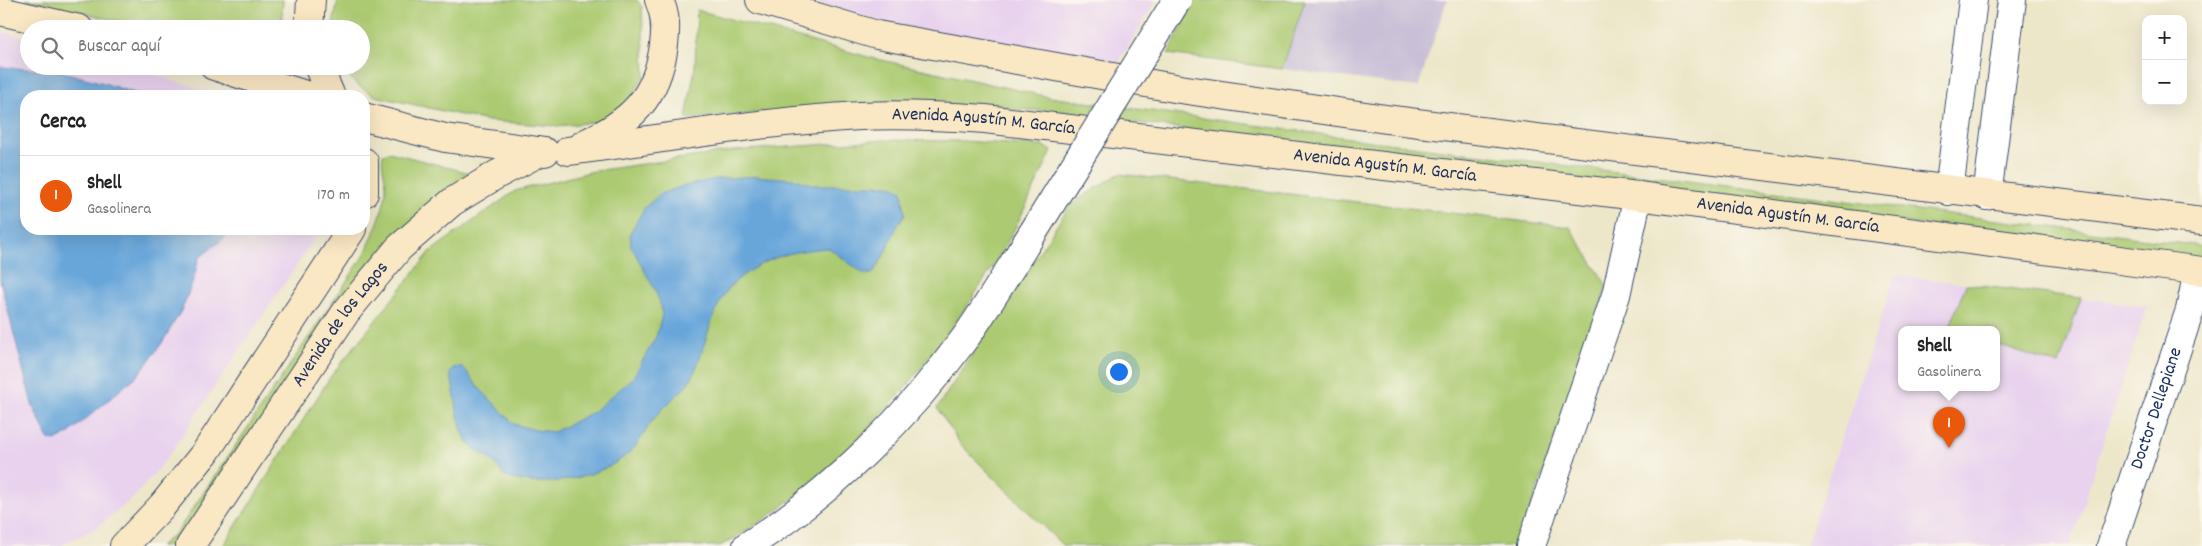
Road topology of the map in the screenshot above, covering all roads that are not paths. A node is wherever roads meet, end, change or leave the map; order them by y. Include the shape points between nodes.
1 (311, 0) edge
2 (659, 0) edge
3 (760, 0) edge
4 (1177, 0) edge
5 (1973, 0) edge
6 (2012, 0) edge
7 (0, 11) edge
8 (40, 20) edge
9 (310, 20) edge
10 (243, 75) edge
11 (322, 75) edge
12 (291, 90) edge
13 (328, 90) edge
14 (370, 119) edge
15 (568, 151) junction
16 (540, 152) junction
17 (1949, 191) junction
18 (1638, 196) junction
19 (1987, 196) junction
20 (2202, 221) edge
21 (348, 235) edge
22 (2200, 271) edge
23 (124, 546) edge
24 (190, 546) edge
25 (746, 546) edge
26 (1531, 546) edge
27 (2111, 546) edge

1 - 9 main road
2 - 15 main road via 666,19 665,39 660,70 647,96 610,132
3 - 17 main road via 877,35 1180,89 1386,119
4 - 25 street, bridge via 968,333 906,410 836,479 772,531
5 - 17 street
6 - 19 street
7 - 8 main road
10 - 12 main road
11 - 13 main road
14 - 16 main road, Avenida Agustín M. García via 445,138
15 - 16 main road, Avenida Agustín M. García
15 - 18 main road, Avenida Agustín M. García via 766,125 858,116 923,115 1040,124
16 - 24 main road, Avenida de los Lagos via 452,202 399,248 346,312
17 - 19 main road
18 - 22 main road, Avenida Agustín M. García
18 - 26 street via 1616,295
19 - 20 main road
21 - 23 main road via 205,453
22 - 27 street, Doctor Dellepiane

